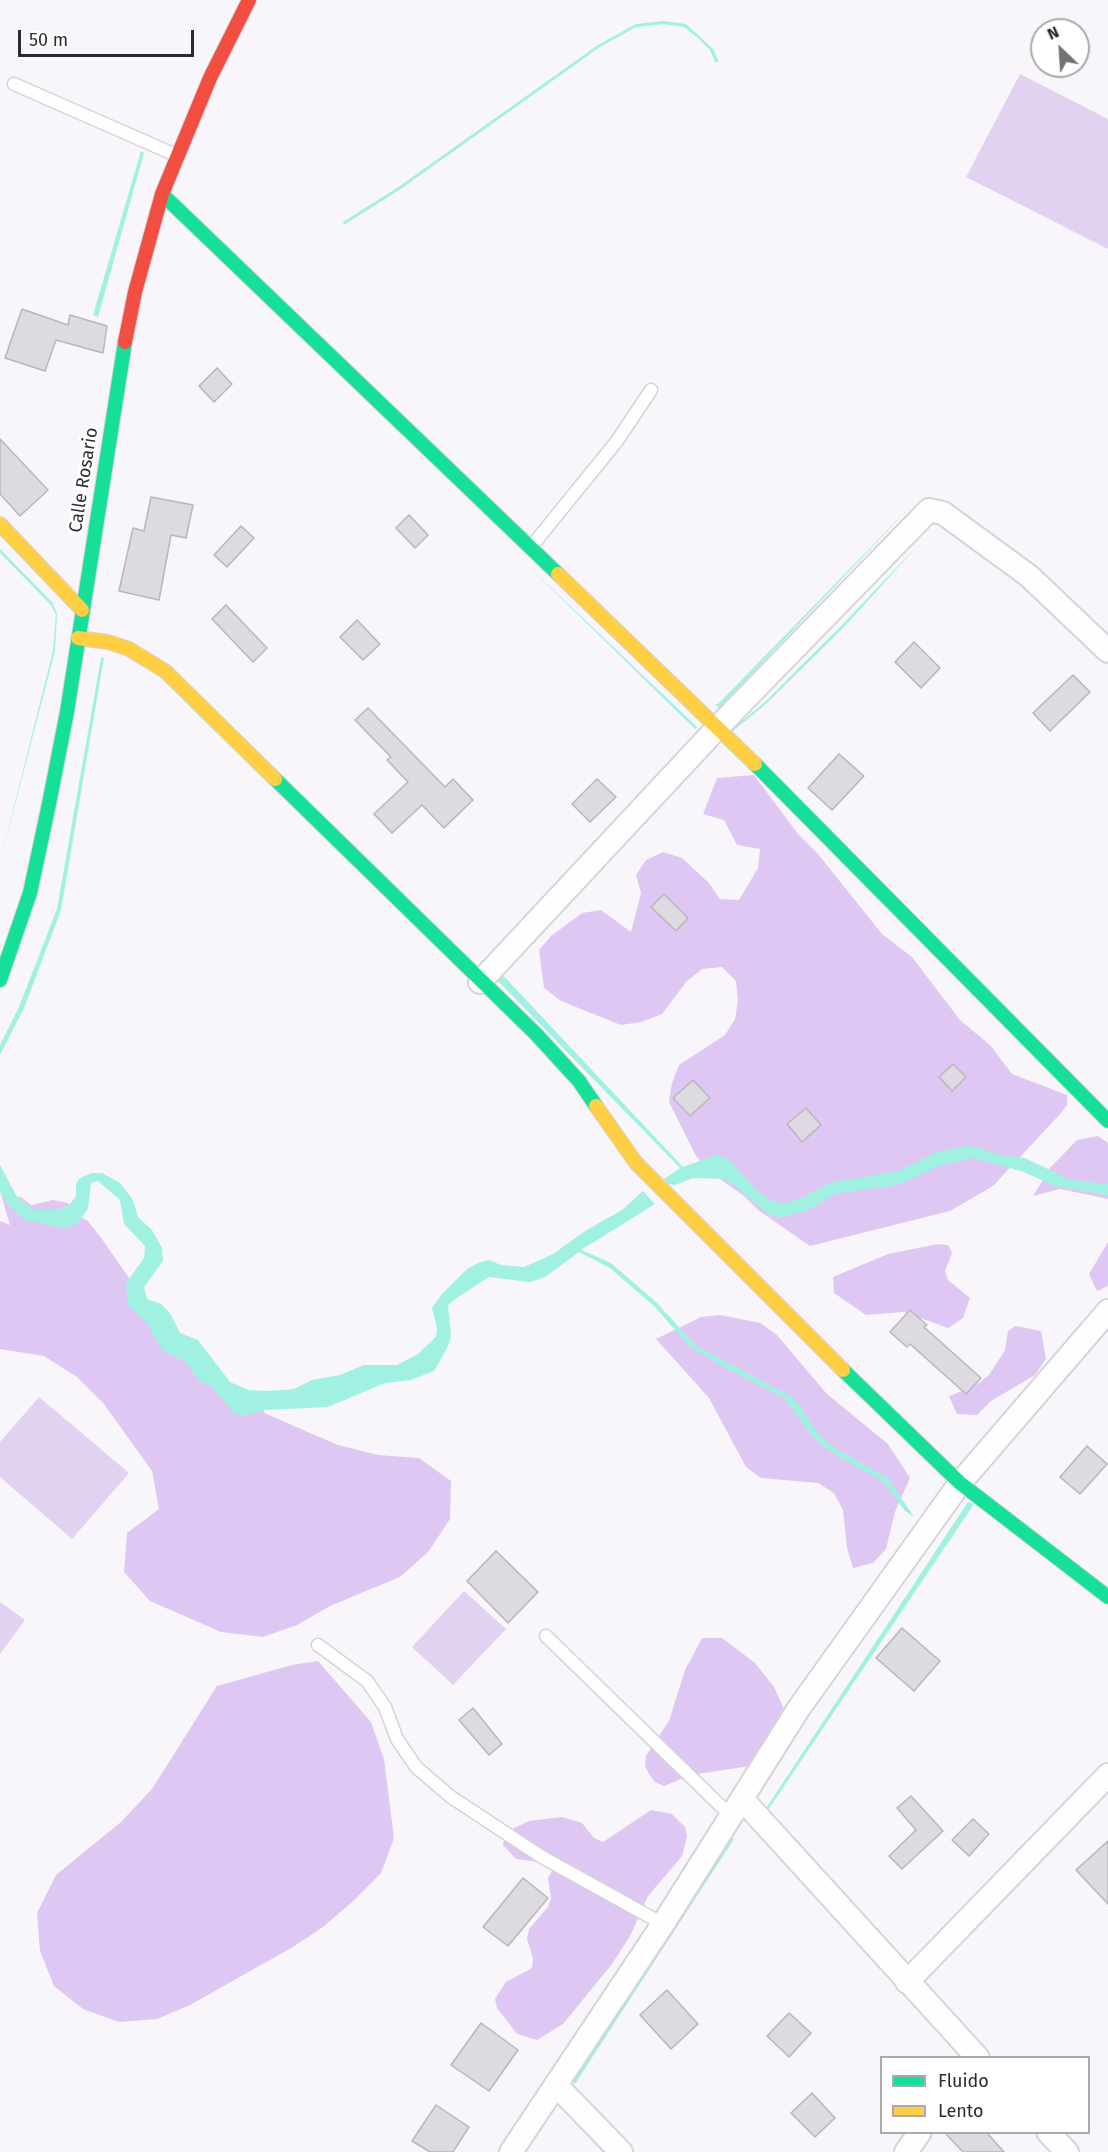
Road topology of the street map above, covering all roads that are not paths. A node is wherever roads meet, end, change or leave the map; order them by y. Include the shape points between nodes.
1 (249, 0) edge
2 (14, 84) dead end
3 (179, 157) junction
4 (162, 194) junction
5 (651, 390) dead end
6 (0, 524) edge
7 (530, 548) junction
8 (82, 610) junction
9 (78, 638) junction
10 (1108, 651) edge
11 (718, 728) junction
12 (0, 980) edge
13 (480, 982) junction
14 (1108, 1121) edge
15 (1108, 1311) edge
16 (960, 1483) junction
17 (1108, 1597) edge
18 (546, 1636) dead end
19 (318, 1645) dead end
20 (1108, 1775) edge
21 (738, 1808) junction
22 (663, 1924) junction
23 (907, 1982) junction
24 (975, 2056) edge
25 (557, 2086) junction
26 (919, 2134) edge
27 (1049, 2134) edge
28 (511, 2152) edge
29 (621, 2152) edge
30 (906, 2152) edge
31 (1067, 2152) edge

1 - 3 street, Calle Rosario via 210,78
2 - 3 lane
3 - 4 street, Calle Rosario
4 - 7 street
4 - 8 street, Calle Rosario via 120,366
5 - 7 lane via 616,441
6 - 8 street
7 - 11 street
8 - 9 street, Calle Rosario
9 - 12 street, Calle Rosario via 30,893
9 - 13 street via 129,649 165,671
10 - 11 street via 1029,576 943,513 929,510
11 - 13 street
11 - 14 street
13 - 16 street via 579,1081 636,1163 682,1212
15 - 16 street
16 - 17 street
16 - 21 street via 799,1708
18 - 21 lane
19 - 22 lane via 367,1681 416,1767 451,1797 542,1857
20 - 23 street
21 - 22 street
21 - 23 street
22 - 25 street
23 - 24 street
25 - 28 street
25 - 29 street
26 - 30 street
27 - 31 street

